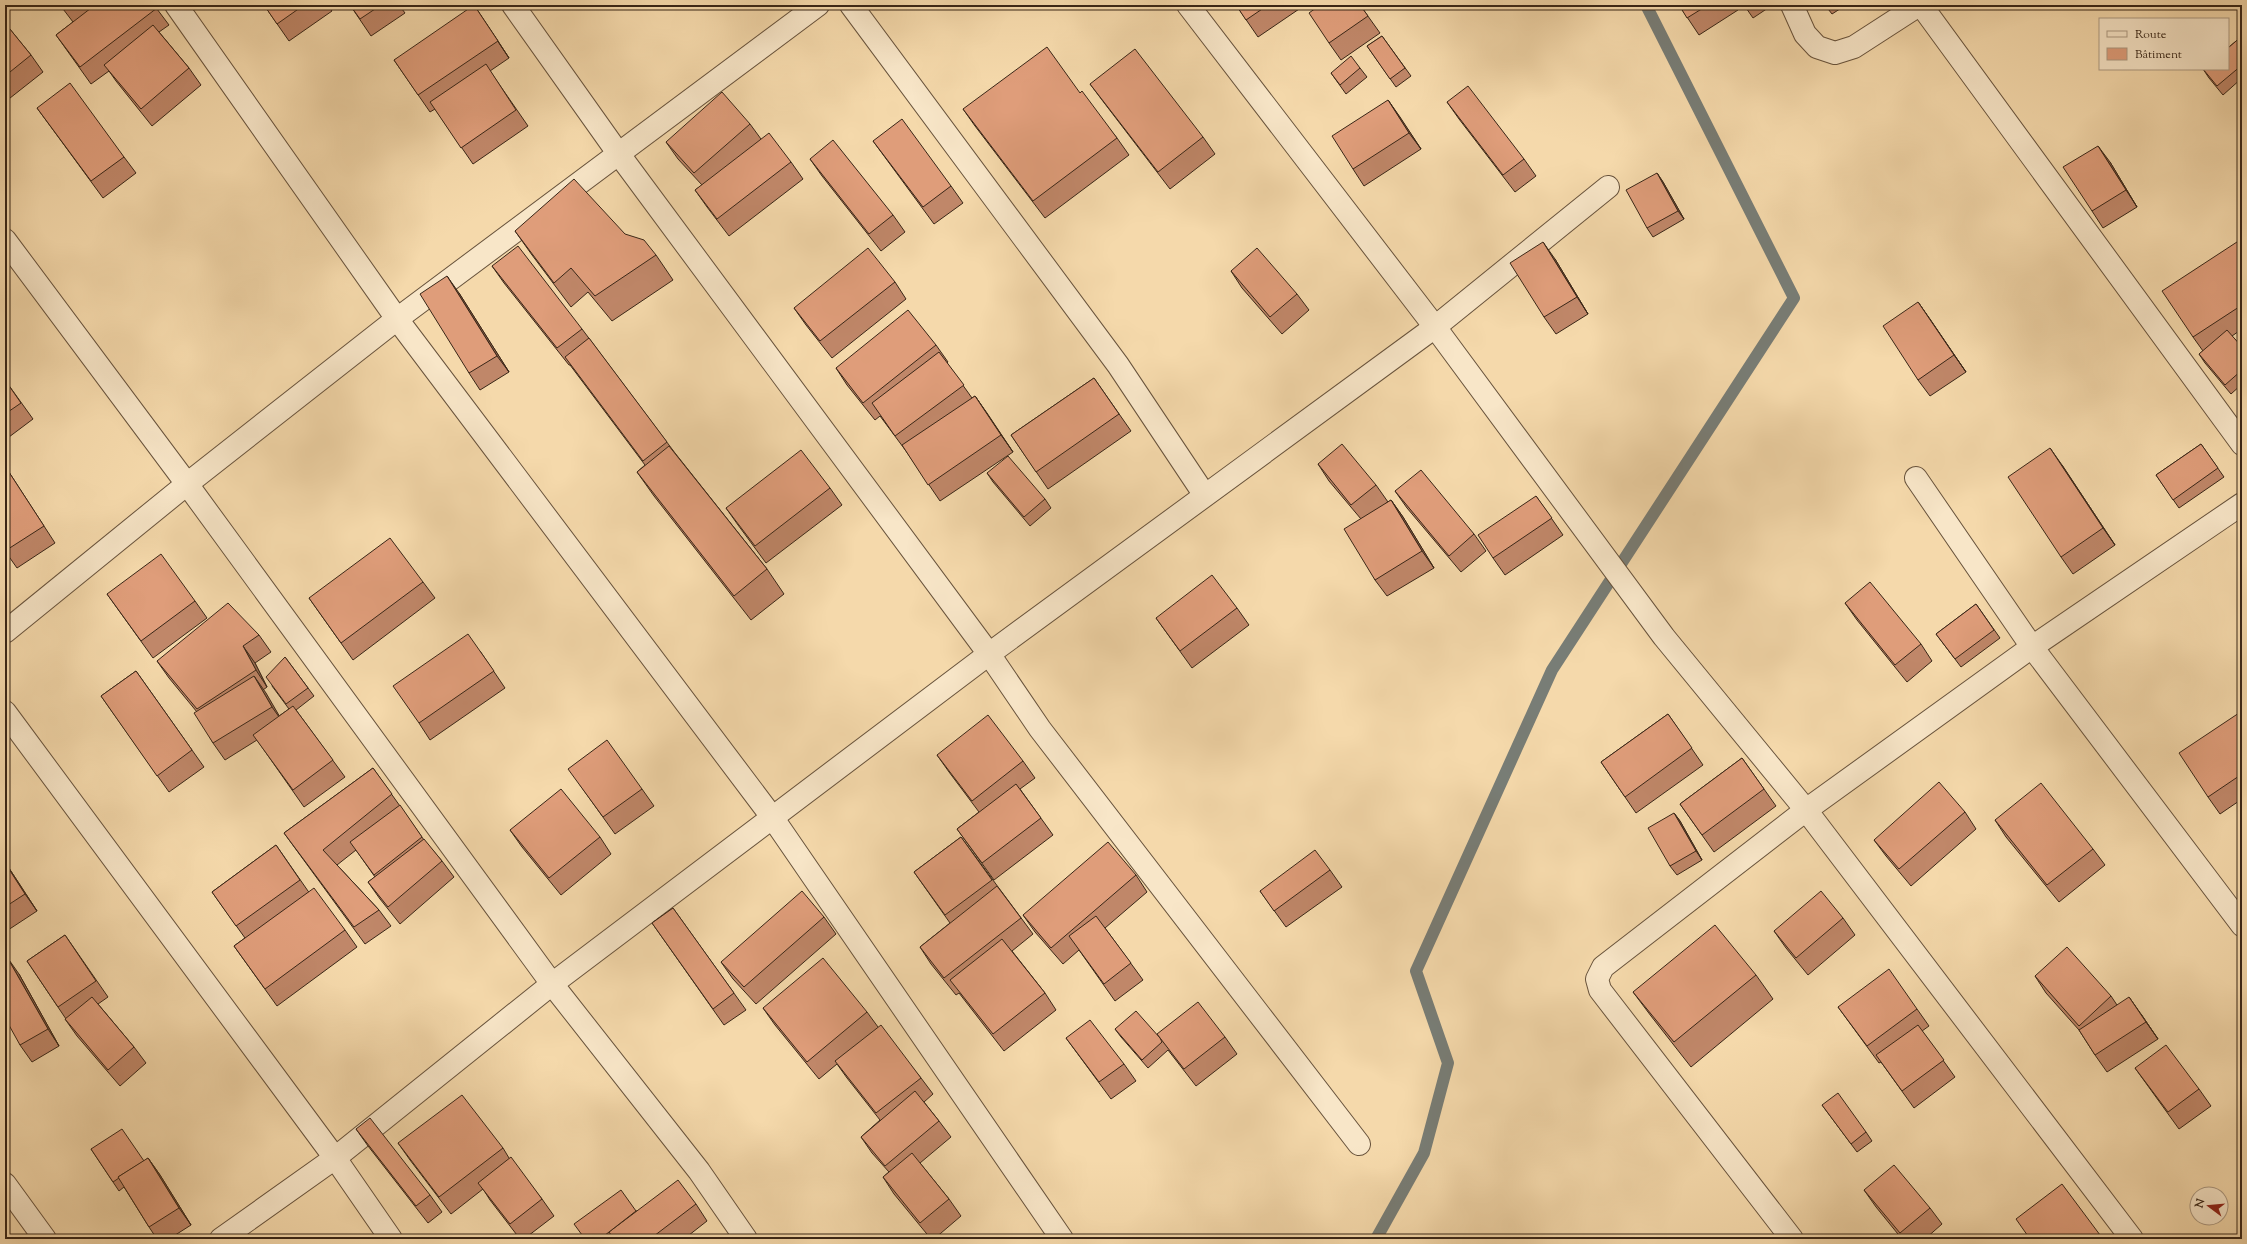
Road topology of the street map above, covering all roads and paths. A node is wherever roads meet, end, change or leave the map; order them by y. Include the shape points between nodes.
1 (176, 5) edge
2 (513, 5) edge
3 (818, 5) edge
4 (851, 5) edge
5 (1188, 5) edge
6 (1792, 5) edge
7 (1920, 5) edge
8 (618, 153) junction
9 (1608, 187) dead end
10 (5, 240) edge
11 (397, 319) junction
12 (1435, 327) junction
13 (2242, 444) edge
14 (1916, 478) dead end
15 (187, 484) junction
16 (1204, 494) junction
17 (2242, 504) edge
18 (5, 632) edge
19 (2032, 647) junction
20 (989, 654) junction
21 (5, 712) edge
22 (1806, 810) junction
23 (772, 817) junction
24 (2242, 925) edge
25 (552, 984) junction
26 (1359, 1144) dead end
27 (335, 1158) junction
28 (5, 1184) edge
29 (45, 1239) edge
30 (221, 1239) edge
31 (391, 1239) edge
32 (746, 1239) edge
33 (1062, 1239) edge
34 (1792, 1239) edge
35 (2132, 1239) edge

1 - 11 street
2 - 8 street
3 - 8 street
4 - 16 street via 1118,365
5 - 12 street
6 - 7 street via 1805,34 1817,47 1835,53 1854,47
7 - 13 street
8 - 11 street
8 - 20 street
9 - 12 street
10 - 15 street
11 - 15 street
11 - 23 street
12 - 16 street
12 - 22 street via 1664,637
14 - 19 street
15 - 18 street
15 - 25 street
16 - 20 street
17 - 19 street
19 - 22 street
19 - 24 street
20 - 23 street
20 - 26 street via 1040,730
21 - 27 street
22 - 34 street via 1603,967 1597,979 1600,990
22 - 35 street
23 - 25 street
23 - 33 street
25 - 27 street
25 - 32 street via 699,1171
27 - 30 street
27 - 31 street
28 - 29 street

